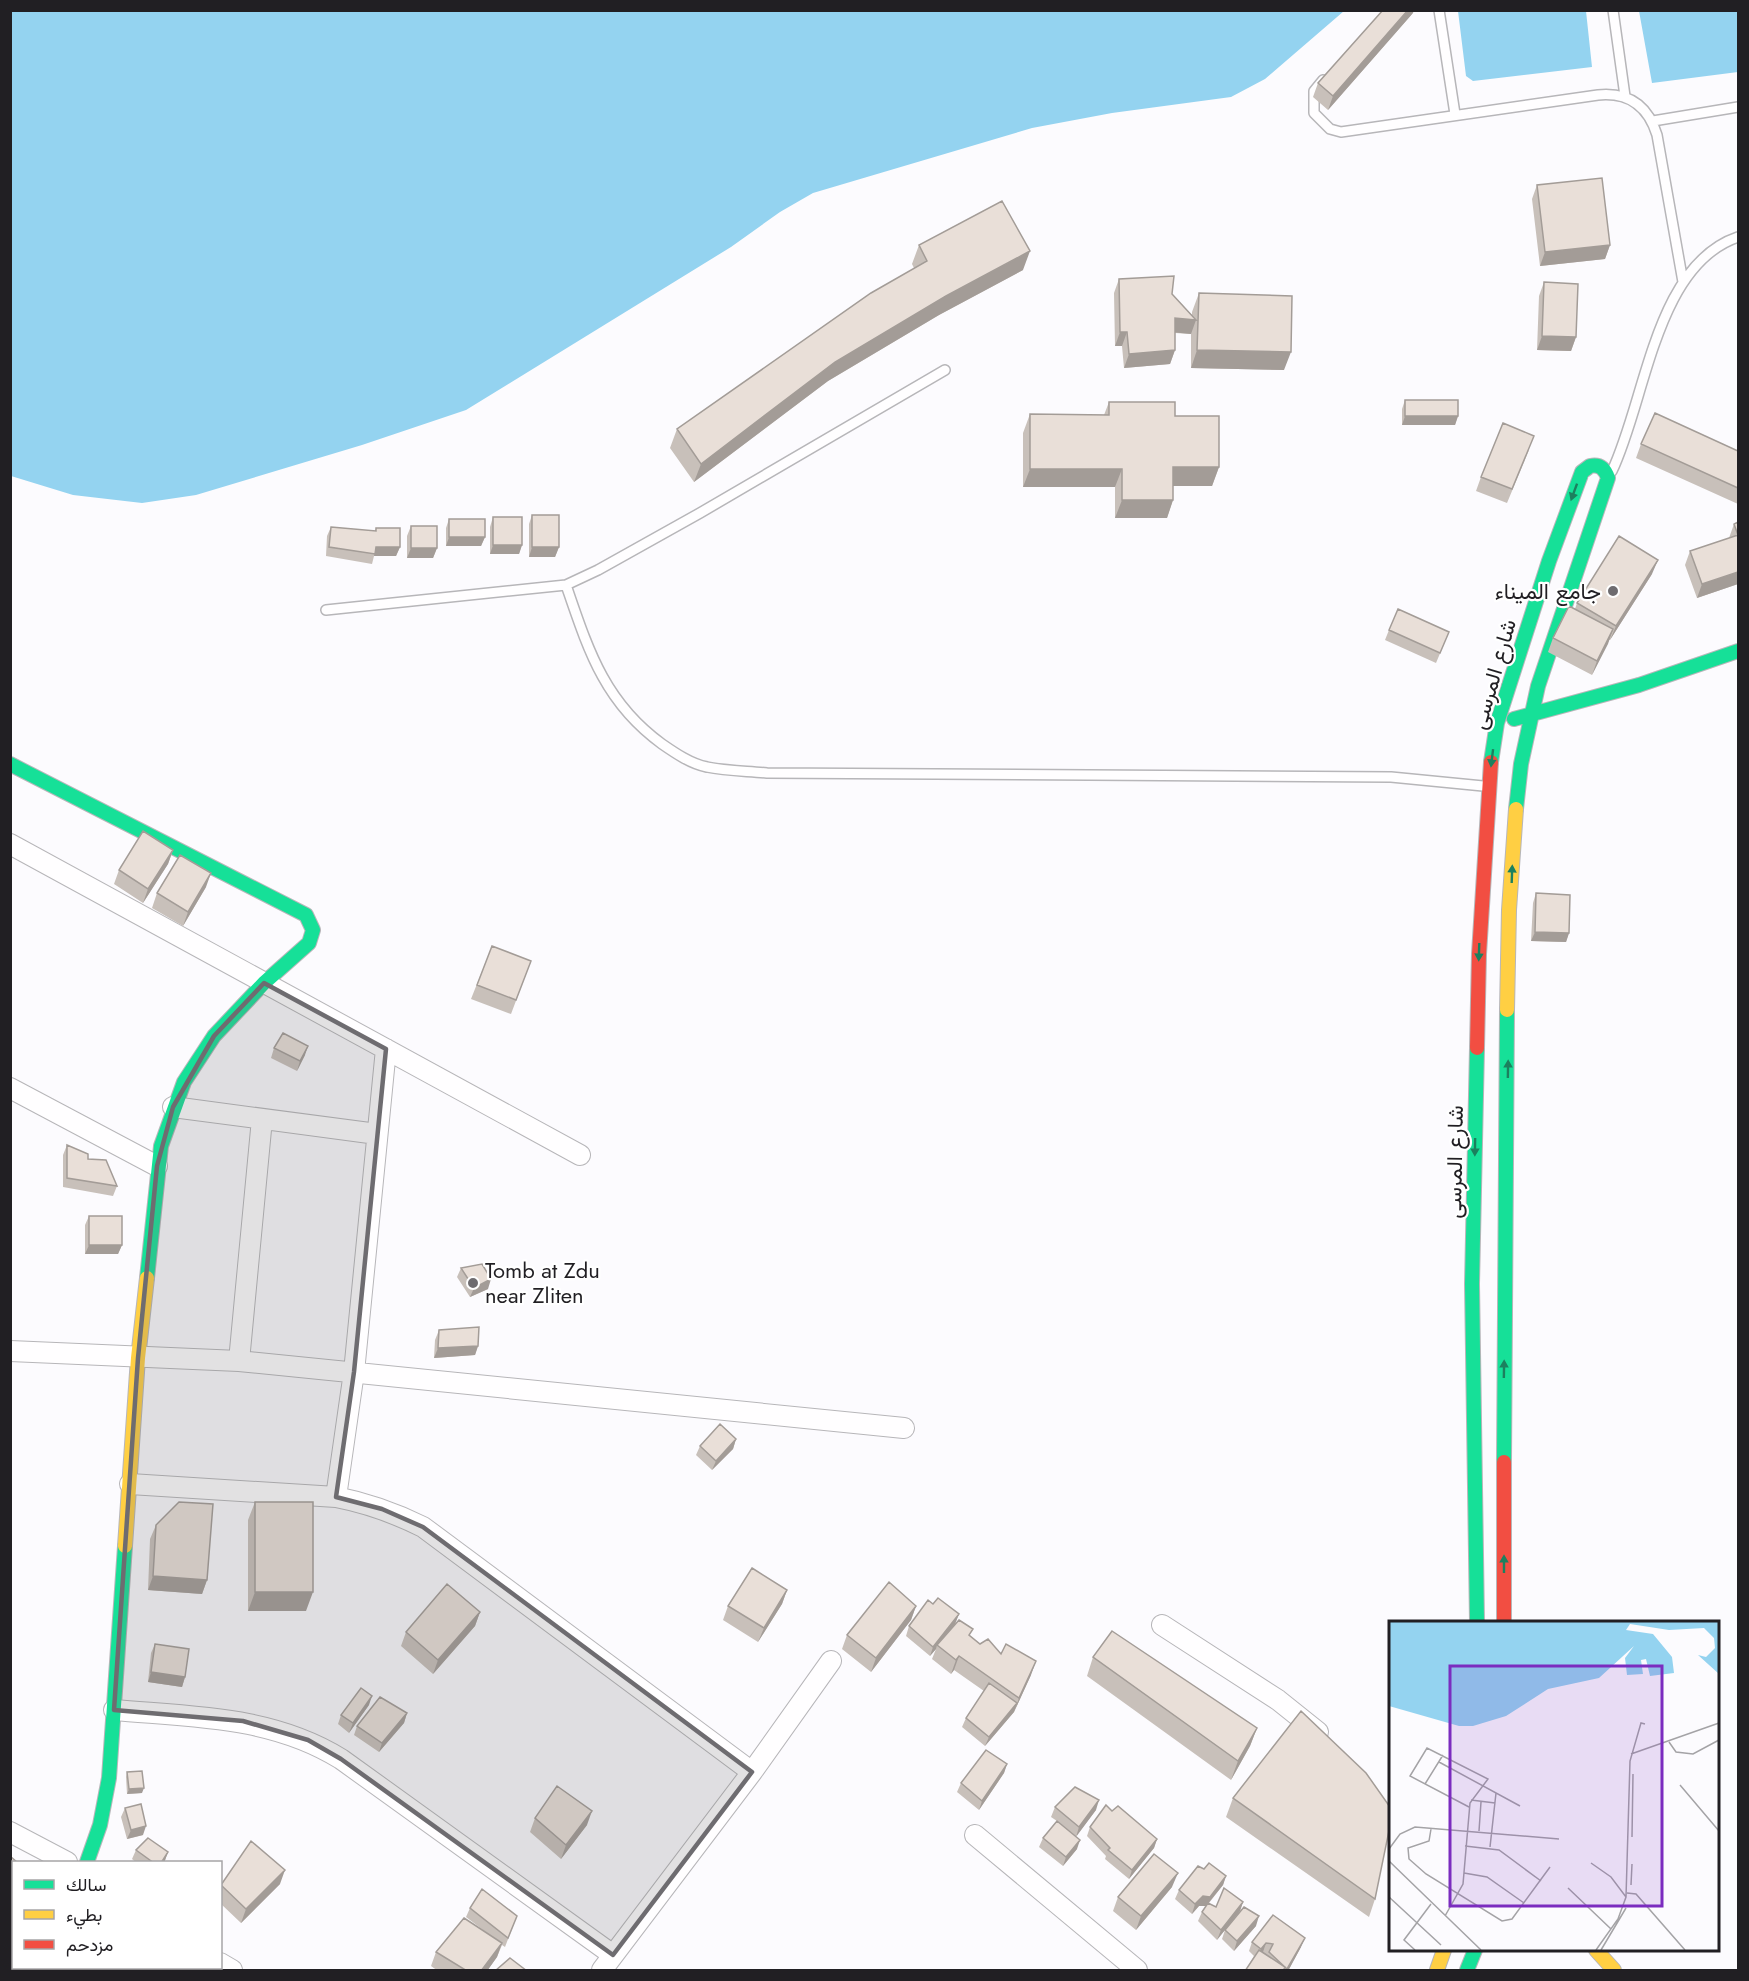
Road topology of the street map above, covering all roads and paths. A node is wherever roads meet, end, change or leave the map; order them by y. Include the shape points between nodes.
1 (1438, 10) edge
2 (1613, 10) edge
3 (1329, 73) edge
4 (1624, 96) junction
5 (1738, 107) edge
6 (1455, 114) junction
7 (1653, 121) junction
8 (1738, 237) edge
9 (1683, 282) junction
10 (945, 370) dead end
11 (1608, 478) junction
12 (566, 585) junction
13 (326, 610) dead end
14 (1738, 651) edge
15 (1530, 716) junction
16 (1497, 723) junction
17 (10, 764) edge
18 (1488, 786) junction
19 (10, 844) edge
20 (264, 983) junction
21 (386, 1049) junction
22 (10, 1088) edge
23 (173, 1107) junction
24 (262, 1119) junction
25 (377, 1134) junction
26 (580, 1155) dead end
27 (157, 1166) junction
28 (10, 1351) edge
29 (138, 1358) junction
30 (240, 1361) junction
31 (354, 1372) junction
32 (904, 1428) dead end
33 (130, 1484) junction
34 (336, 1497) junction
35 (1477, 1621) edge
36 (1504, 1621) edge
37 (1162, 1625) dead end
38 (831, 1661) dead end
39 (114, 1710) junction
40 (1330, 1743) edge
41 (752, 1772) junction
42 (10, 1832) edge
43 (975, 1835) dead end
44 (63, 1861) edge
45 (88, 1861) edge
46 (1444, 1951) edge
47 (1475, 1951) edge
48 (1597, 1951) edge
49 (608, 1963) edge
50 (1137, 1971) edge
51 (1437, 1971) edge
52 (1467, 1971) edge
53 (1614, 1971) edge

1 - 6 lane
2 - 4 lane
3 - 6 lane via 1314,91 1312,102 1314,113 1330,129 1341,132
4 - 6 lane via 1598,95
4 - 7 lane via 1646,110
5 - 7 lane
7 - 9 lane
8 - 9 lane via 1711,251
9 - 11 lane via 1658,340 1623,449
10 - 12 lane via 700,513
11 - 15 main road, شارع المرسى via 1545,655
11 -> 16 main road, شارع المرسى via 1600,466 1589,465 1582,472
12 - 13 lane
12 - 18 lane via 591,659 606,685 649,734 678,755 705,767 767,773 1391,777
14 - 15 main road
15 - 16 main road
36 -> 15 main road, شارع المرسى via 1512,870
16 -> 18 main road, شارع المرسى
17 - 20 main road via 306,915 314,930 309,944
18 -> 35 main road, شارع المرسى via 1479,954 1472,1284
19 - 20 street
20 - 21 street
20 - 23 main road via 214,1036
21 - 25 street
21 - 26 street
22 - 27 street
23 - 24 street
23 - 27 main road
24 - 25 street
24 - 30 street
25 - 31 street
27 - 29 main road
28 - 29 street
29 - 30 street
29 - 33 main road
30 - 31 street
31 - 32 street
31 - 34 street
33 - 34 street
33 - 39 main road
34 - 41 street via 382,1509 423,1527
37 - 40 street via 1278,1700
38 - 41 street
39 - 45 main road via 106,1802
39 - 49 street via 243,1721 308,1740 341,1759
41 - 49 street
42 - 44 street
43 - 50 street
46 - 51 main road
47 - 52 main road
48 - 53 main road

